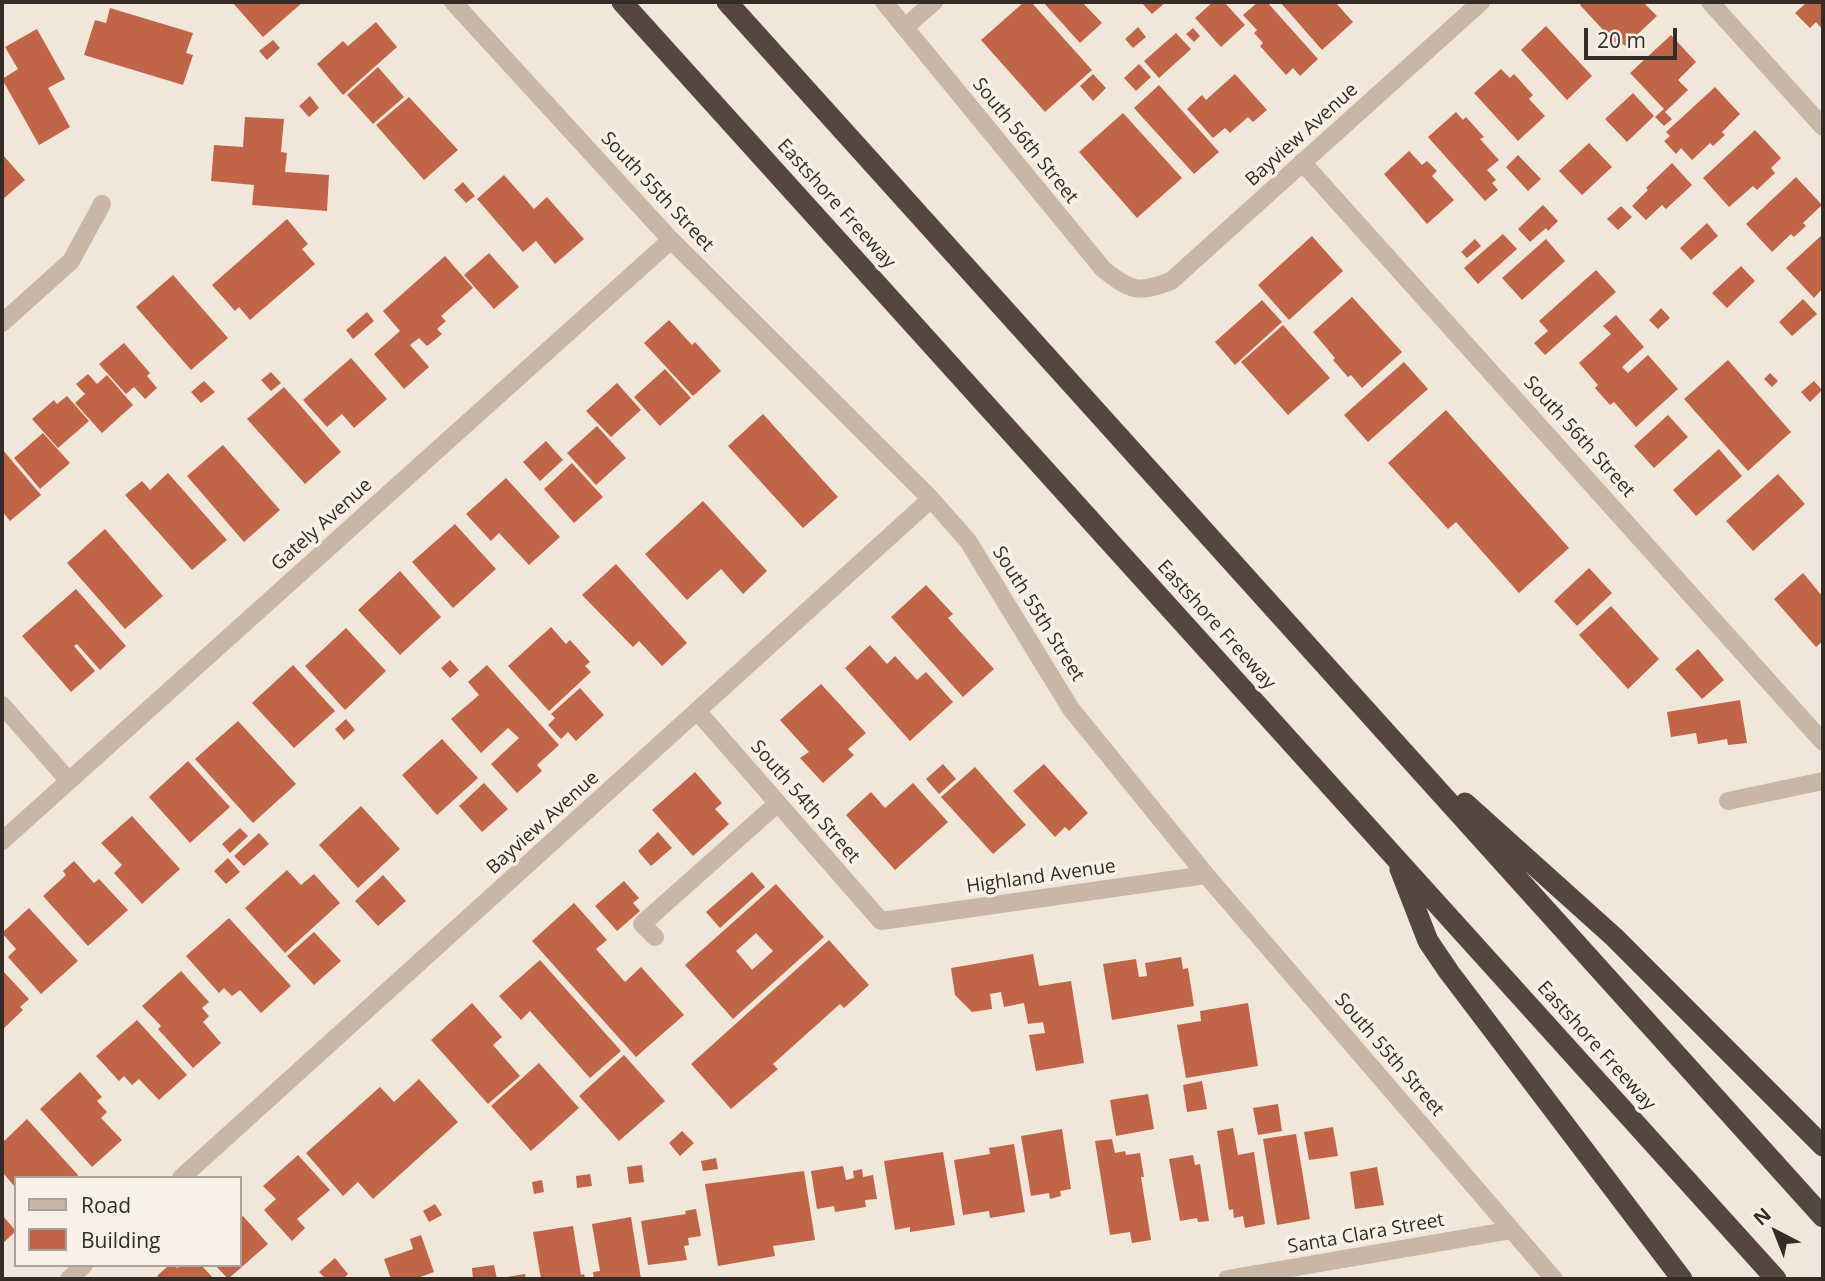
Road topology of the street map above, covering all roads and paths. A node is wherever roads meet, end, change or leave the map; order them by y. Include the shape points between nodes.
1 (453, 2) edge
2 (622, 2) edge
3 (727, 2) edge
4 (884, 2) edge
5 (934, 2) edge
6 (1481, 2) edge
7 (1710, 2) edge
8 (905, 27) junction
9 (1823, 127) edge
10 (1303, 162) junction
11 (102, 204) dead end
12 (671, 240) junction
13 (1145, 291) joint
14 (2, 323) edge
15 (931, 499) junction
16 (2, 705) edge
17 (698, 712) junction
18 (1378, 725) junction
19 (1823, 742) edge
20 (69, 781) junction
21 (1823, 781) edge
22 (1728, 801) dead end
23 (778, 803) junction
24 (2, 841) edge
25 (1395, 857) junction
26 (1206, 875) junction
27 (881, 921) joint
28 (655, 937) dead end
29 (1823, 1146) edge
30 (183, 1176) edge
31 (1823, 1217) edge
32 (1512, 1230) junction
33 (82, 1267) edge
34 (69, 1279) edge
35 (1227, 1279) edge
36 (1554, 1279) edge
37 (1682, 1279) edge
38 (1776, 1279) edge

1 - 12 street, South 55th Street
2 - 25 highway, Eastshore Freeway
3 - 18 highway
4 - 8 street, South 56th Street
5 - 8 street
6 - 10 street, Bayview Avenue
7 - 9 street
8 - 13 street, South 56th Street via 1103,270 1122,284
10 - 13 street, Bayview Avenue via 1171,281
10 - 19 street, South 56th Street
11 - 14 street via 71,261
12 - 15 street, South 55th Street
12 - 20 street, Gately Avenue
15 - 17 street, Bayview Avenue
15 - 26 street, South 55th Street via 968,541 1072,709
16 - 20 street
17 - 23 street, South 54th Street
17 - 30 street, Bayview Avenue
18 - 29 highway via 1614,937
18 - 31 highway
20 - 24 street, Gately Avenue
21 - 22 street
23 - 27 street, South 54th Street
23 - 28 street via 642,924
25 - 37 highway via 1428,941 1449,972
25 - 38 highway, Eastshore Freeway
26 - 27 street, Highland Avenue
26 - 32 street, South 55th Street
32 - 35 street, Santa Clara Street
32 - 36 street, South 55th Street
33 - 34 street

